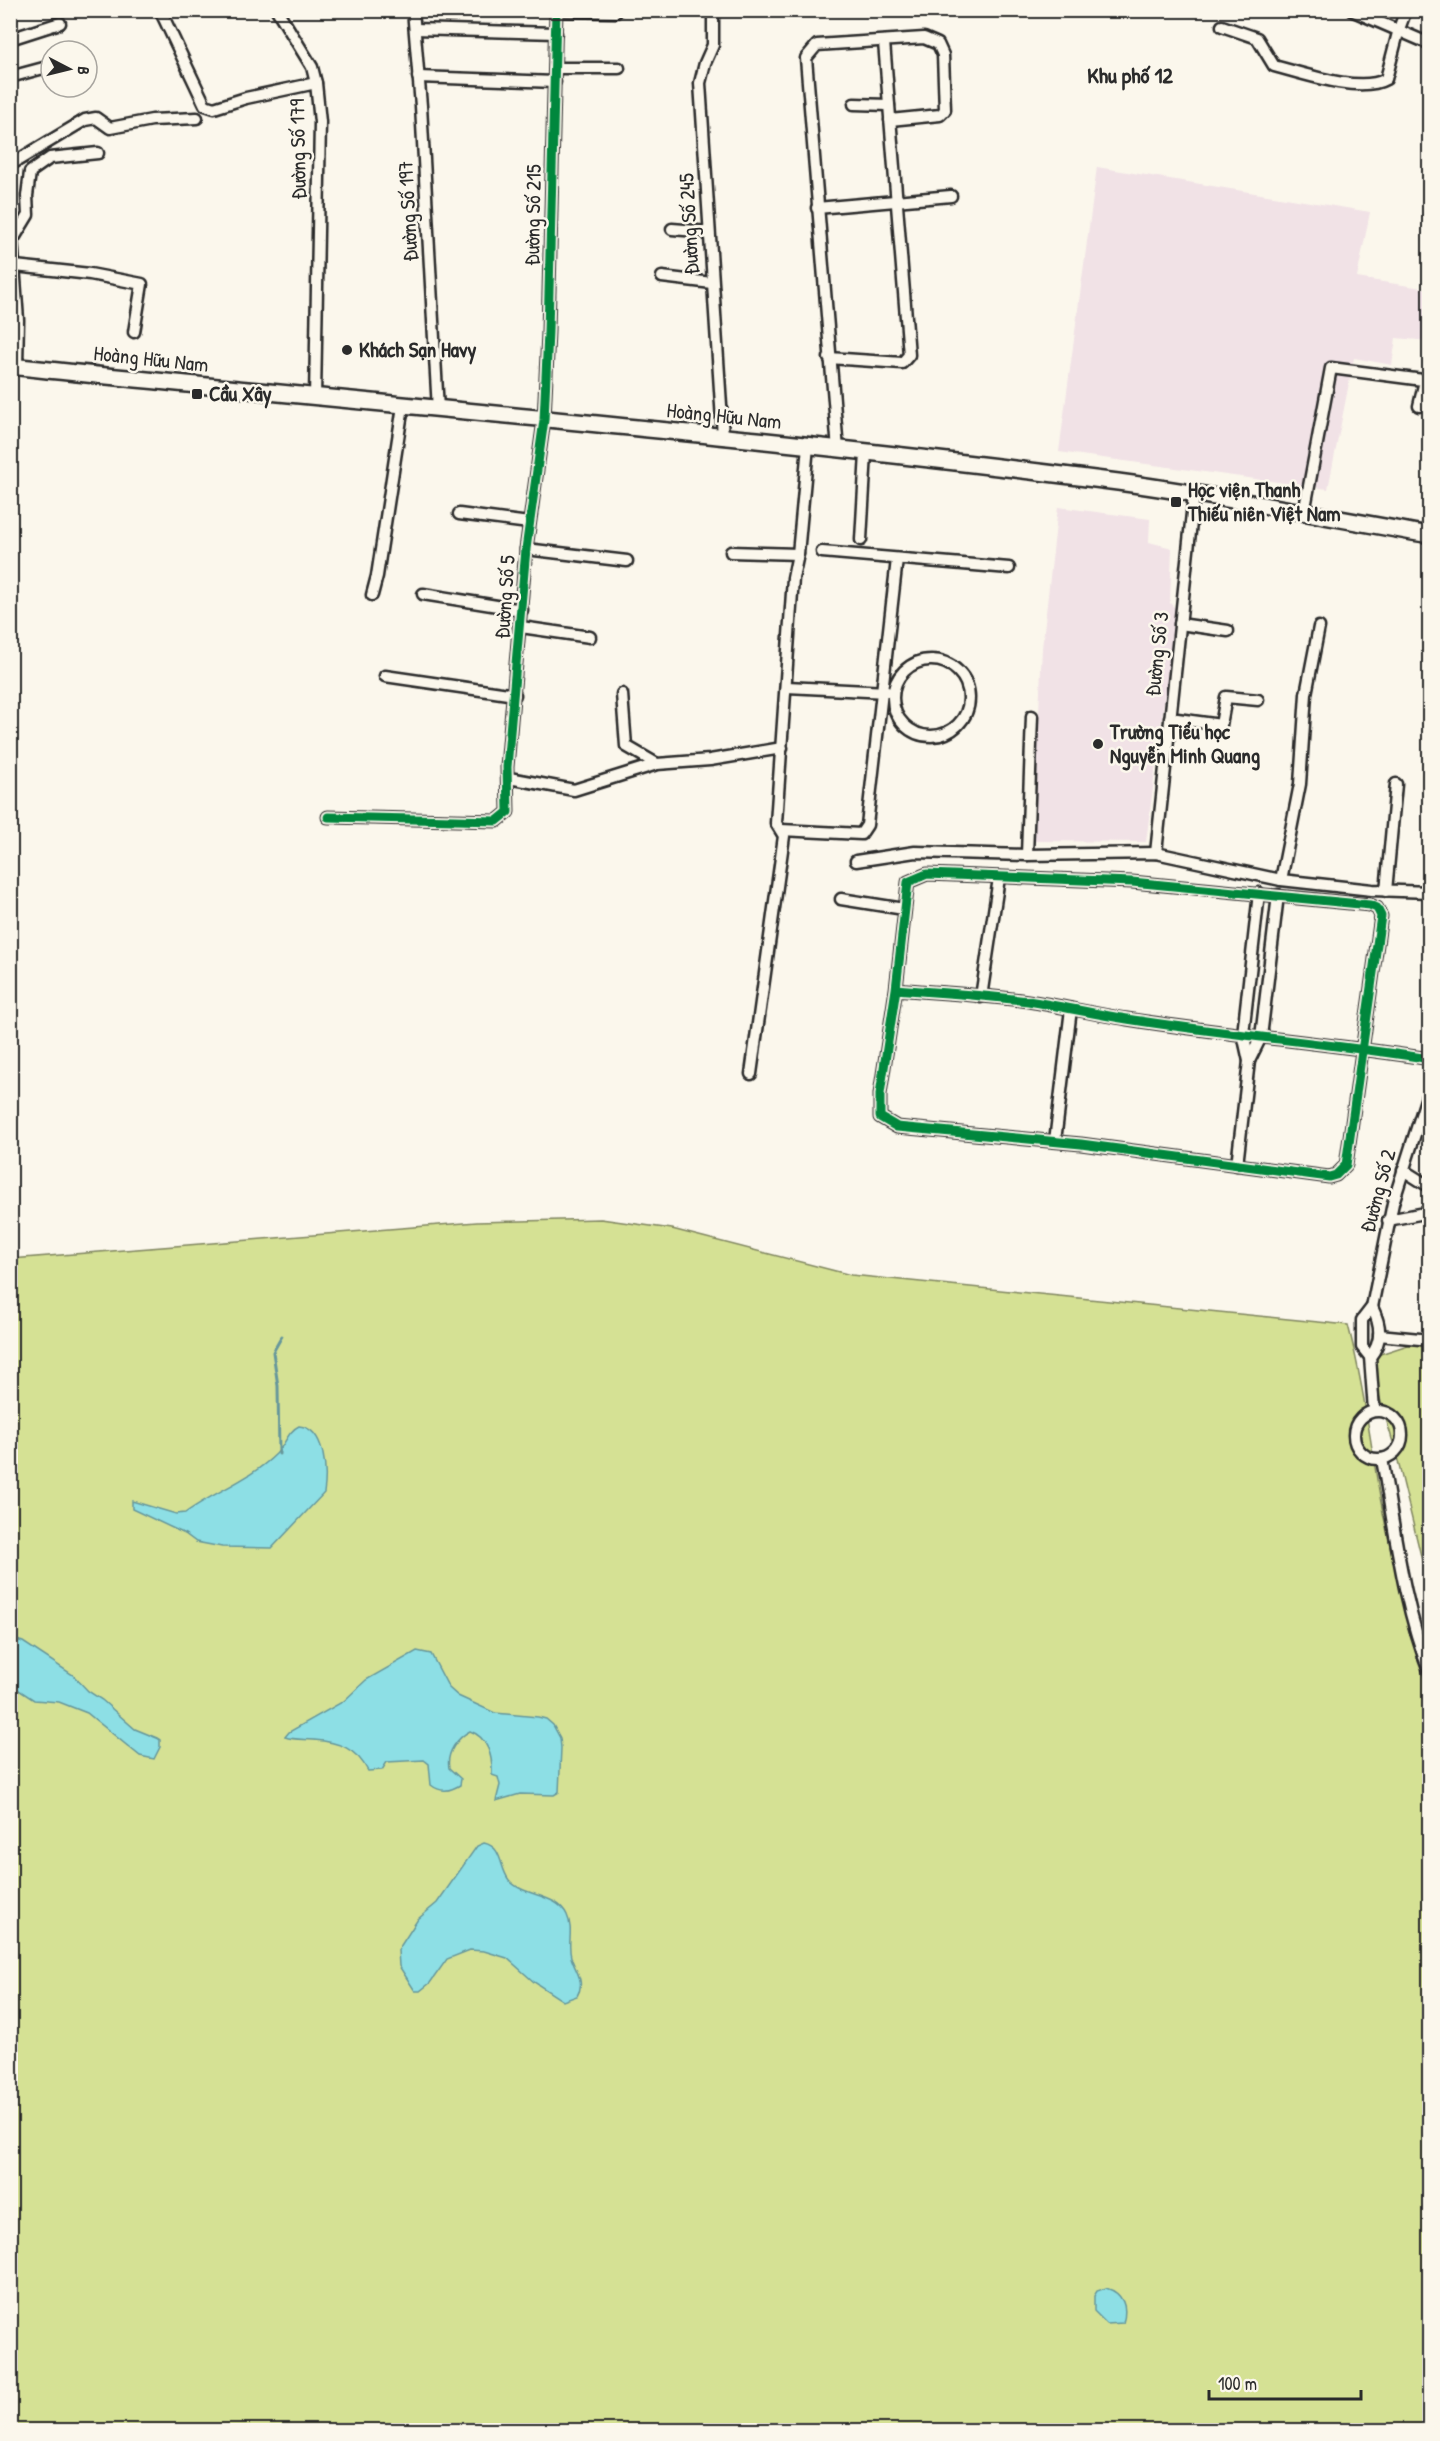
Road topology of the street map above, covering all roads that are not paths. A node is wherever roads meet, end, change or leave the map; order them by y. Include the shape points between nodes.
1 (160, 10) edge
2 (277, 10) edge
3 (413, 10) edge
4 (713, 10) edge
5 (1351, 10) edge
6 (1406, 10) edge
7 (556, 11) edge
8 (616, 12) edge
9 (60, 23) dead end
10 (1222, 26) dead end
11 (415, 29) junction
12 (1399, 30) junction
13 (556, 33) junction
14 (10, 39) edge
15 (884, 42) junction
16 (1430, 44) edge
17 (556, 68) junction
18 (619, 68) dead end
19 (39, 69) edge
20 (10, 77) edge
21 (418, 77) junction
22 (555, 82) junction
23 (316, 83) junction
24 (855, 104) dead end
25 (889, 105) junction
26 (197, 118) dead end
27 (890, 120) junction
28 (98, 153) dead end
29 (10, 165) edge
30 (951, 196) dead end
31 (896, 201) junction
32 (817, 208) junction
33 (10, 210) edge
34 (672, 229) dead end
35 (709, 232) junction
36 (14, 238) junction
37 (15, 266) junction
38 (662, 277) dead end
39 (712, 282) junction
40 (134, 332) dead end
41 (830, 358) junction
42 (14, 366) edge
43 (315, 398) junction
44 (403, 406) junction
45 (1419, 406) dead end
46 (438, 410) junction
47 (544, 420) junction
48 (723, 436) junction
49 (808, 446) junction
50 (838, 450) junction
51 (866, 453) junction
52 (1194, 495) junction
53 (1304, 513) junction
54 (459, 514) dead end
55 (529, 523) junction
56 (1430, 535) edge
57 (861, 540) dead end
58 (526, 549) junction
59 (731, 552) dead end
60 (822, 552) dead end
61 (798, 554) junction
62 (897, 559) junction
63 (627, 561) dead end
64 (1009, 568) dead end
65 (423, 594) dead end
66 (372, 595) dead end
67 (522, 610) junction
68 (1180, 624) junction
69 (521, 627) junction
70 (1319, 627) dead end
71 (1228, 631) dead end
72 (590, 637) dead end
73 (385, 676) dead end
74 (787, 687) junction
75 (881, 692) junction
76 (894, 692) junction
77 (622, 694) dead end
78 (514, 696) junction
79 (1258, 700) dead end
80 (1032, 716) dead end
81 (1170, 718) junction
82 (782, 748) junction
83 (657, 764) junction
84 (509, 778) junction
85 (1396, 784) dead end
86 (328, 817) dead end
87 (781, 830) junction
88 (1156, 853) junction
89 (1027, 855) junction
90 (856, 861) dead end
91 (999, 878) junction
92 (1281, 880) junction
93 (1386, 891) junction
94 (1430, 892) edge
95 (1259, 893) junction
96 (1278, 895) junction
97 (841, 899) dead end
98 (904, 909) junction
99 (896, 989) junction
100 (981, 997) junction
101 (1071, 1009) junction
102 (1243, 1034) junction
103 (1261, 1037) junction
104 (1361, 1050) junction
105 (1430, 1059) edge
106 (1249, 1061) junction
107 (751, 1074) dead end
108 (1430, 1087) edge
109 (1055, 1141) junction
110 (1237, 1164) junction
111 (1403, 1170) junction
112 (1430, 1186) edge
113 (1430, 1212) edge
114 (1389, 1220) junction
115 (1372, 1307) junction
116 (1379, 1335) junction
117 (1430, 1340) edge
118 (1370, 1356) junction
119 (1374, 1410) junction
120 (1382, 1459) junction
121 (1430, 1673) edge

1 - 23 street, Đường Số 179 via 205,105 214,108
2 - 23 street via 312,67
3 - 11 street, Đường Số 197
4 - 35 street, Đường Số 245 via 713,45 700,83
5 - 12 street
6 - 12 street
7 - 8 street
7 - 13 street, Đường Số 215
9 - 14 street
10 - 12 street via 1257,38 1274,66 1356,85 1386,79
11 - 13 street
11 - 21 street, Đường Số 197
12 - 16 street
13 - 17 street, Đường Số 215
15 - 25 street
15 - 27 street via 924,38 938,44 943,56 945,110 940,114
15 - 32 street via 817,45 806,58
17 - 18 street
17 - 22 street, Đường Số 215
19 - 20 street
21 - 22 street
21 - 46 street, Đường Số 197
22 - 47 street, Đường Số 215
23 - 43 street, Đường Số 179 via 320,122
24 - 25 street
25 - 27 street
26 - 29 street via 152,120 110,128 96,118 85,120
27 - 31 street
28 - 36 street via 50,158 30,172 28,215
30 - 31 street
31 - 32 street
31 - 41 street via 909,355 902,363
32 - 41 street
33 - 36 street
34 - 35 street
35 - 39 street, Đường Số 245
36 - 37 street
37 - 40 street via 142,284
37 - 42 street
38 - 39 street
39 - 48 street, Đường Số 245
41 - 50 street
42 - 43 main road, Hoàng Hữu Nam
43 - 44 main road, Hoàng Hữu Nam
44 - 46 main road, Hoàng Hữu Nam
44 - 66 street
45 - 53 street via 1422,380 1331,368
46 - 47 main road, Hoàng Hữu Nam
47 - 48 main road, Hoàng Hữu Nam
47 - 55 street, Đường Số 5
48 - 49 main road, Hoàng Hữu Nam
49 - 50 main road, Hoàng Hữu Nam
49 - 61 street
50 - 51 main road, Hoàng Hữu Nam
51 - 52 main road, Hoàng Hữu Nam
51 - 57 street
52 - 53 main road, Hoàng Hữu Nam
52 - 68 street, Đường Số 3
53 - 56 main road, Hoàng Hữu Nam
54 - 55 street
55 - 58 street, Đường Số 5
58 - 63 street
58 - 67 street, Đường Số 5
59 - 61 street
60 - 62 street
61 - 74 street via 792,588
62 - 64 street
62 - 75 street
65 - 67 street
67 - 69 street, Đường Số 5
68 - 71 street
68 - 81 street, Đường Số 3
69 - 72 street
69 - 78 street, Đường Số 5
70 - 92 street via 1306,694 1300,784
73 - 78 street
74 - 75 street
74 - 82 street
75 - 76 street
75 - 87 street via 867,825 861,834
76 - 76 street via 893,702 900,720 925,736 953,729 969,704 962,676 938,660 909,667 896,682
77 - 83 street via 626,746
78 - 84 street, Đường Số 5
79 - 81 street via 1226,697 1221,725
80 - 89 street
81 - 88 street, Đường Số 3
82 - 83 street
82 - 87 street via 776,823
83 - 84 street via 574,790
84 - 86 street, Đường Số 5 via 507,812 497,821
85 - 93 street
87 - 107 street via 784,836
88 - 89 street
88 - 92 street
89 - 90 street via 915,852
91 - 95 street via 1132,882
91 - 98 street via 927,874 908,882
91 - 100 street
92 - 93 street
93 - 94 street
95 - 96 street
95 - 102 street
96 - 103 street
96 - 104 street via 1370,904 1377,908 1381,916
97 - 98 street
98 - 99 street
99 - 100 street
99 - 109 street via 880,1117 897,1127
100 - 101 street
101 - 102 street
101 - 109 street
102 - 103 street
102 - 106 street
103 - 104 street
103 - 106 street
104 - 105 street
104 - 110 street via 1346,1165 1336,1175
106 - 110 street
108 - 111 street, Đường Số 2
109 - 110 street
111 - 112 street
111 - 114 street, Đường Số 2
113 - 114 street
114 - 115 street, Đường Số 2
115 - 116 street via 1380,1322
115 - 118 street via 1362,1320 1361,1339
116 - 117 street
116 - 118 street via 1378,1347
118 - 119 street
119 - 120 street via 1361,1417 1354,1438 1361,1452
119 - 120 street via 1395,1417 1402,1431 1400,1446
120 - 121 street via 1412,1616

